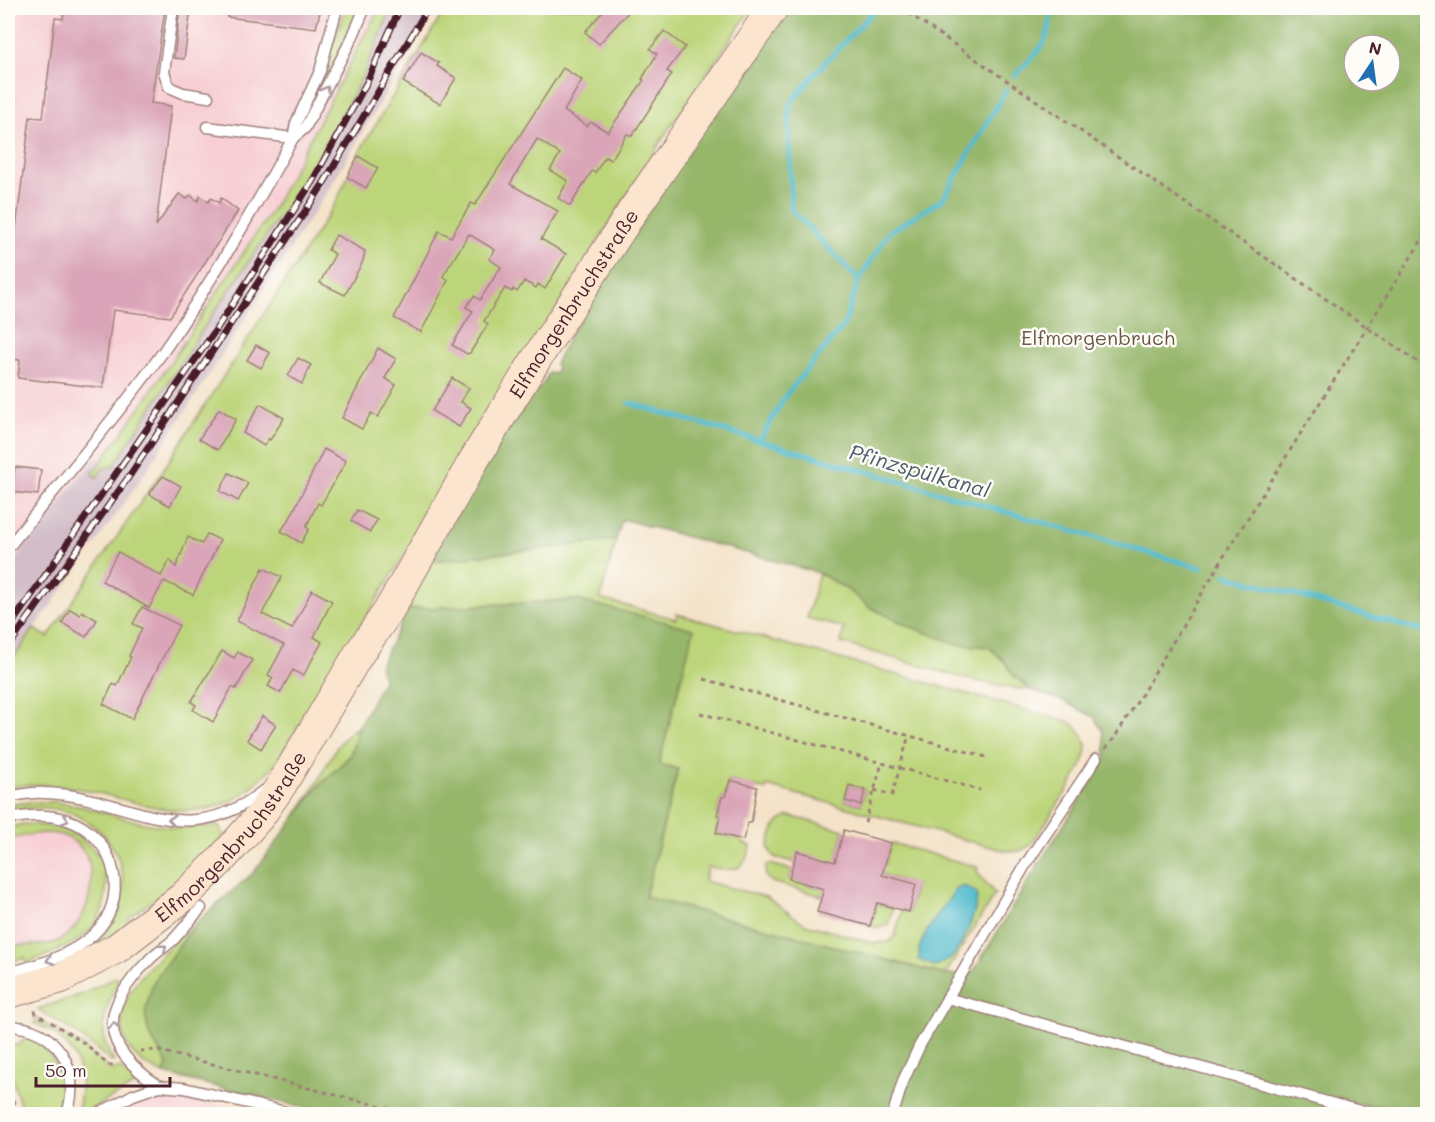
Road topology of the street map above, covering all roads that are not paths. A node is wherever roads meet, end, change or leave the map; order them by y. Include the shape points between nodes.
1 (172, 8) edge
2 (337, 8) edge
3 (365, 8) edge
4 (773, 8) edge
5 (208, 97) dead end
6 (207, 127) dead end
7 (294, 138) junction
8 (8, 548) edge
9 (389, 610) junction
10 (1096, 759) road end
11 (290, 771) junction
12 (8, 797) edge
13 (8, 819) edge
14 (201, 908) junction
15 (8, 973) edge
16 (8, 993) edge
17 (947, 998) junction
18 (22, 1011) edge
19 (8, 1026) edge
20 (159, 1086) junction
21 (67, 1114) edge
22 (98, 1114) edge
23 (294, 1114) edge
24 (893, 1114) edge
25 (1371, 1114) edge

1 - 5 lane via 164,72 169,87
2 - 7 lane via 320,71 296,123
7 -> 3 lane via 305,128
4 - 9 main road, Elfmorgenbruchstraße via 633,209 535,361
6 - 7 lane
7 - 8 lane via 242,230 164,350
9 - 11 main road, Elfmorgenbruchstraße
9 - 14 main road, Elfmorgenbruchstraße via 369,667 304,785 261,845
10 - 17 lane via 1024,867
11 -> 12 lane via 230,813 204,820 182,821 44,793
11 - 16 main road, Elfmorgenbruchstraße via 260,816 220,861 147,927 61,978
13 -> 15 lane via 45,815 87,829 107,852 116,883 110,912 83,945
14 - 18 main road, Elfmorgenbruchstraße via 85,987
20 -> 14 lane via 141,1074 116,1044 112,1030 115,1004 136,973
17 - 24 lane via 903,1081
17 - 25 lane
19 - 21 lane via 33,1030 63,1053 70,1068 72,1093
20 - 22 lane
20 - 23 lane via 184,1088

